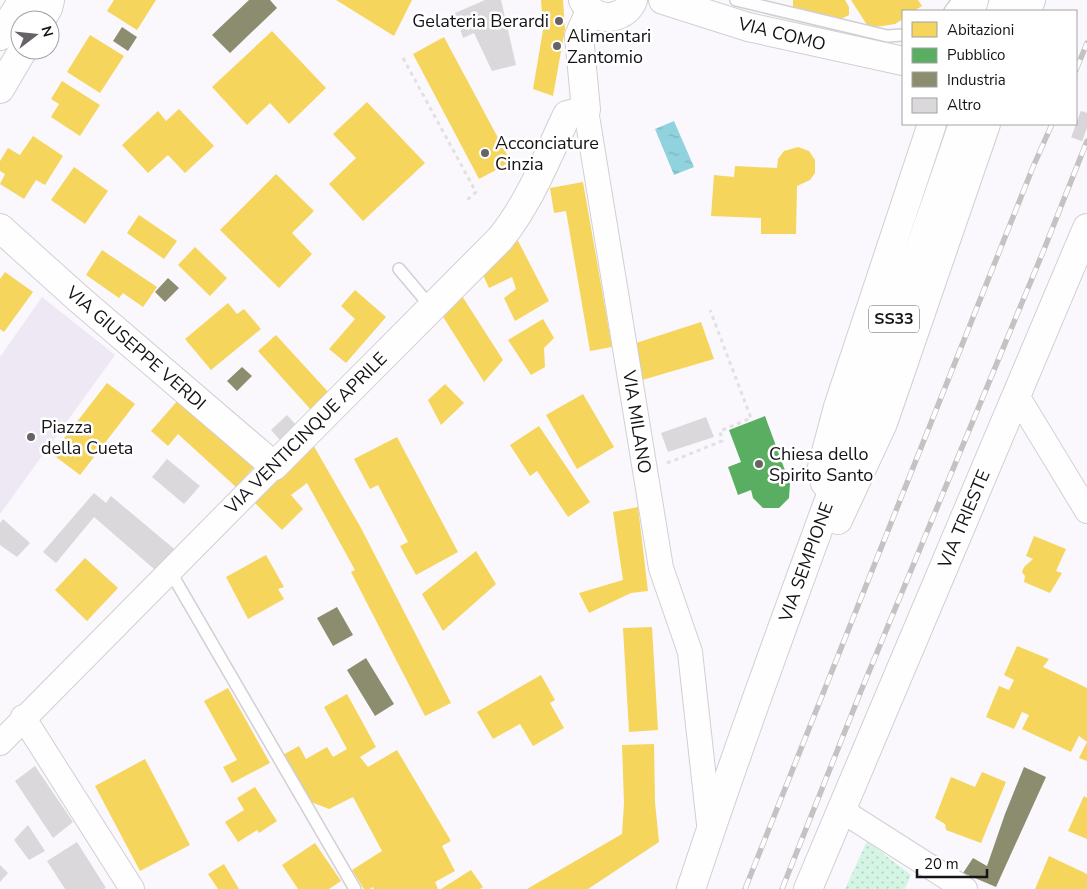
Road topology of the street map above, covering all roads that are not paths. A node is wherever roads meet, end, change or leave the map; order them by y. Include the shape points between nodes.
1 (22, 0) edge
2 (634, 0) edge
3 (663, 0) edge
4 (736, 0) edge
5 (587, 5) edge
6 (706, 6) edge
7 (902, 35) edge
8 (0, 36) edge
9 (17, 60) edge
10 (902, 61) edge
11 (0, 89) edge
12 (586, 110) junction
13 (932, 125) edge
14 (986, 125) edge
15 (961, 130) edge
16 (0, 228) edge
17 (1087, 228) edge
18 (399, 269) dead end
19 (431, 307) junction
20 (1016, 394) junction
21 (274, 466) junction
22 (828, 500) junction
23 (1087, 511) edge
24 (808, 556) junction
25 (170, 571) junction
26 (23, 717) junction
27 (0, 743) edge
28 (841, 810) junction
29 (710, 833) junction
30 (132, 889) edge
31 (355, 889) edge
32 (691, 889) edge
33 (808, 889) edge
34 (965, 889) edge

1 - 8 street
2 - 5 street via 619,16 604,17
3 - 6 street, VIA COMO
4 - 7 lane via 887,36
5 - 12 street, VIA MILANO via 579,36
6 - 10 street, VIA COMO via 748,27
9 - 11 street
12 - 19 street, VIA VENTICINQUE APRILE via 567,115 524,206 512,224
12 - 29 street, VIA MILANO via 661,568 690,652
13 - 22 street via 838,407 822,467
14 - 24 street via 883,423 831,536
15 - 22 street, VIA SEMPIONE / SS33
16 - 21 street, VIA GIUSEPPE VERDI via 79,300
17 - 20 street, VIA TRIESTE
18 - 19 lane
19 - 21 street, VIA VENTICINQUE APRILE
20 - 23 street
20 - 28 street, VIA TRIESTE
21 - 25 street, VIA VENTICINQUE APRILE
22 - 24 street, VIA SEMPIONE / SS33
24 - 29 street, VIA SEMPIONE / SS33
25 - 26 street, VIA VENTICINQUE APRILE
25 - 31 lane
26 - 27 street, VIA VENTICINQUE APRILE
26 - 30 street
28 - 33 street, VIA TRIESTE
28 - 34 street
29 - 32 street, VIA SEMPIONE / SS33

